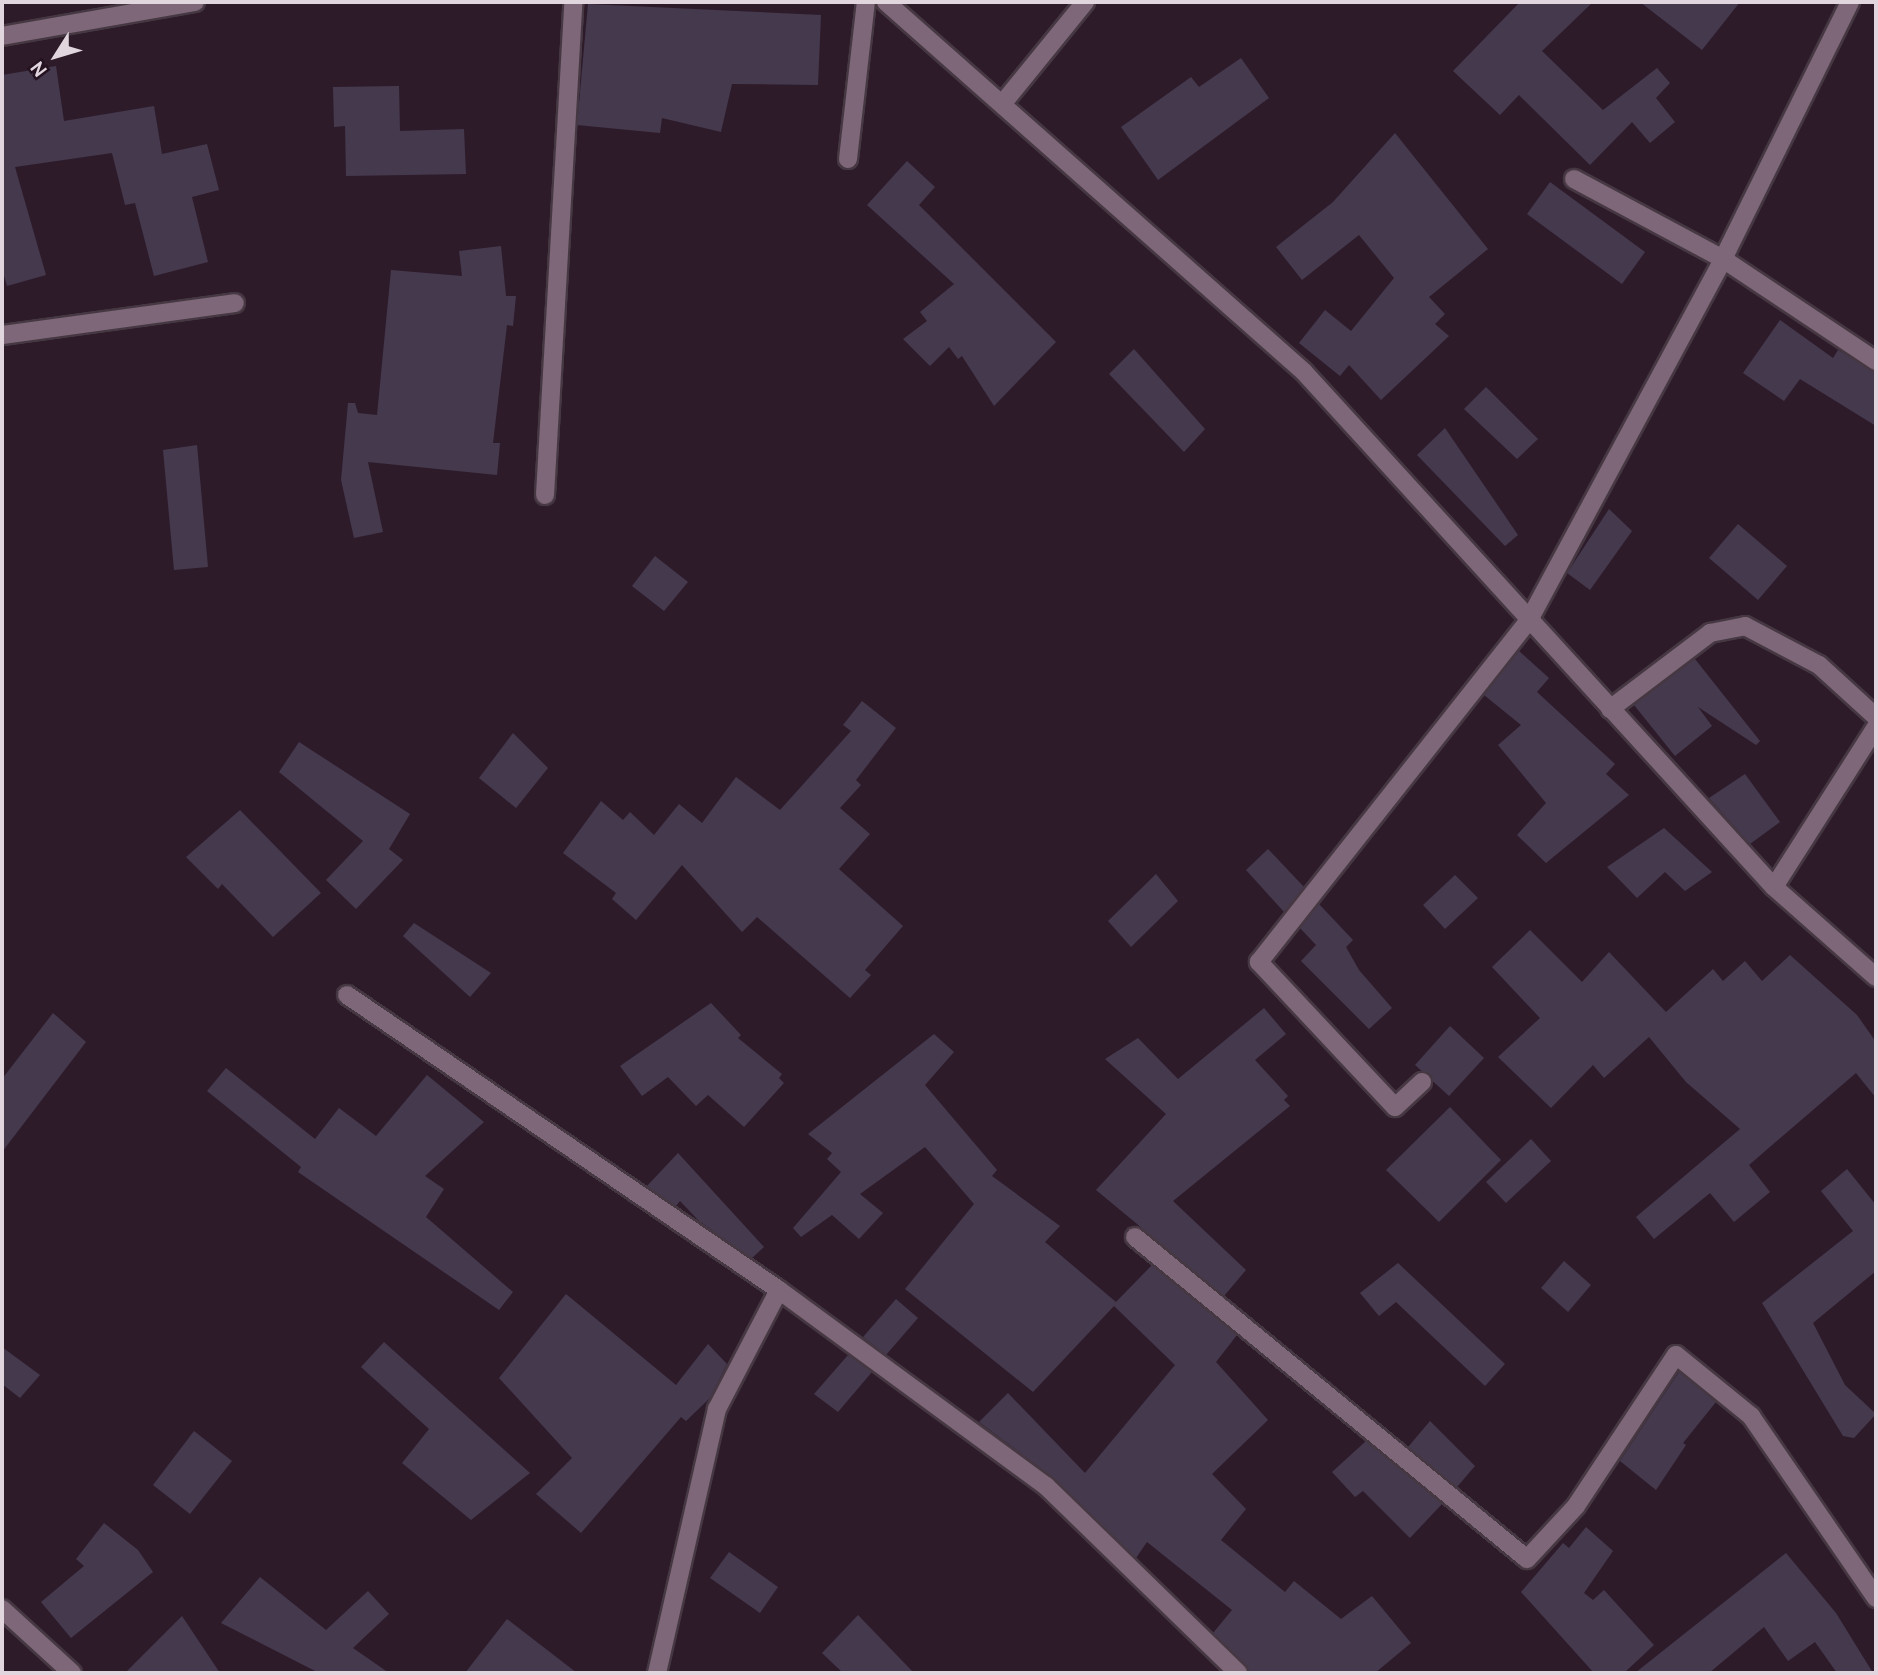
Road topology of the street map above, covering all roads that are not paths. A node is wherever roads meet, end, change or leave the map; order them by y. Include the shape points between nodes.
1 (195, 2) edge
2 (573, 2) edge
3 (866, 2) edge
4 (886, 2) edge
5 (1085, 2) edge
6 (1850, 2) edge
7 (2, 36) edge
8 (1003, 103) junction
9 (848, 159) dead end
10 (1574, 179) dead end
11 (1723, 259) junction
12 (235, 303) dead end
13 (2, 335) edge
14 (1876, 360) edge
15 (545, 495) dead end
16 (1529, 620) junction
17 (1610, 709) junction
18 (1876, 717) edge
19 (1876, 727) edge
20 (1871, 750) edge
21 (1774, 887) junction
22 (1876, 978) edge
23 (347, 995) dead end
24 (1422, 1082) dead end
25 (1135, 1237) dead end
26 (779, 1290) junction
27 (1876, 1598) edge
28 (2, 1609) edge
29 (72, 1673) edge
30 (657, 1673) edge
31 (1238, 1673) edge

1 - 7 street
2 - 15 street
3 - 9 street
4 - 8 street
5 - 8 street
6 - 11 street
8 - 16 street via 1304,372
10 - 11 street
11 - 14 street
11 - 16 street
12 - 13 street
16 - 17 street
16 - 24 street via 1259,962 1395,1107
17 - 18 street via 1710,633 1745,626 1819,665
17 - 21 street
19 - 20 street
20 - 21 street
21 - 22 street
23 - 26 street
25 - 27 street via 1527,1559 1576,1506 1676,1355 1751,1416
26 - 30 street via 717,1409
26 - 31 street via 1046,1486
28 - 29 street

